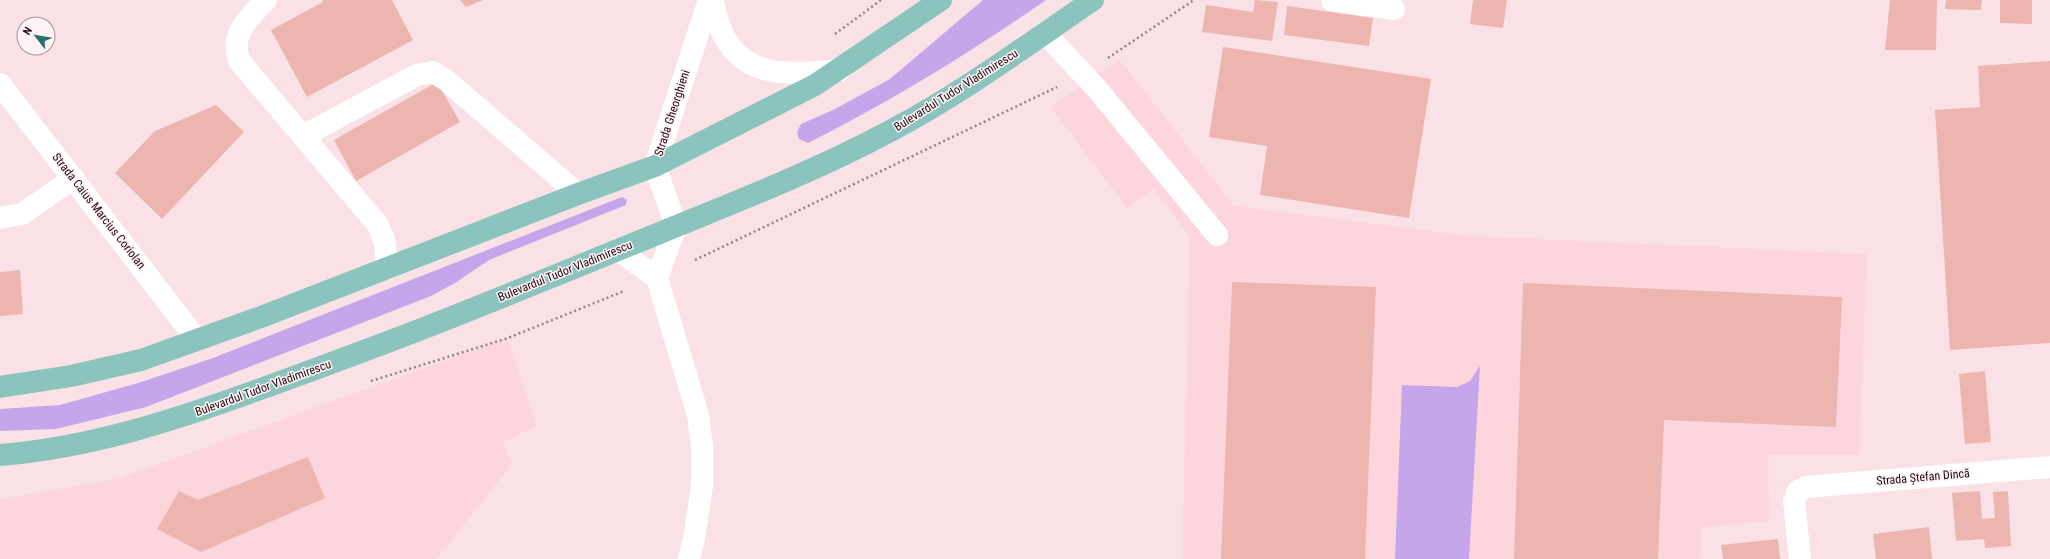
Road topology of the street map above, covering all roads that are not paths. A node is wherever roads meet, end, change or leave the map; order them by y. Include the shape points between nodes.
1 (266, 0) edge
2 (709, 0) edge
3 (713, 0) edge
4 (941, 0) edge
5 (1093, 0) edge
6 (1332, 0) edge
7 (1394, 9) dead end
8 (1045, 33) junction
9 (840, 70) junction
10 (0, 84) edge
11 (303, 136) junction
12 (655, 166) junction
13 (74, 178) junction
14 (578, 194) junction
15 (0, 218) edge
16 (676, 226) junction
17 (1217, 235) dead end
18 (618, 250) junction
19 (387, 269) junction
20 (657, 278) junction
21 (197, 340) junction
22 (0, 387) edge
23 (0, 455) edge
24 (2050, 467) edge
25 (689, 559) edge
26 (1800, 559) edge

1 - 11 street via 244,23 235,51 240,62
2 - 12 street, Strada Gheorghieni
3 - 9 street via 718,24 724,37 730,48 741,58 756,66 781,72 808,74
4 - 9 main road
5 - 8 main road, Bulevardul Tudor Vladimirescu
6 - 7 street
8 - 16 main road, Bulevardul Tudor Vladimirescu via 958,92 893,130 808,171
8 - 17 street via 1084,75
9 - 12 main road via 740,125
10 - 13 street, Strada Caius Marcius Coriolan
11 - 14 street via 417,75 433,72 446,80
11 - 19 street via 378,225 385,243
12 - 14 main road
12 - 16 street, Strada Gheorghieni
13 - 15 street via 22,214
13 - 21 street, Strada Caius Marcius Coriolan
14 - 19 main road
16 - 18 main road, Bulevardul Tudor Vladimirescu
16 - 20 street
18 - 20 street
18 - 23 main road, Bulevardul Tudor Vladimirescu via 343,359 194,413 104,439 34,452
19 - 21 main road
20 - 25 street via 698,415 702,447 702,486
21 - 22 main road via 141,360 71,376
24 - 26 street, Strada Ștefan Dincă via 1806,487 1798,491 1794,501

